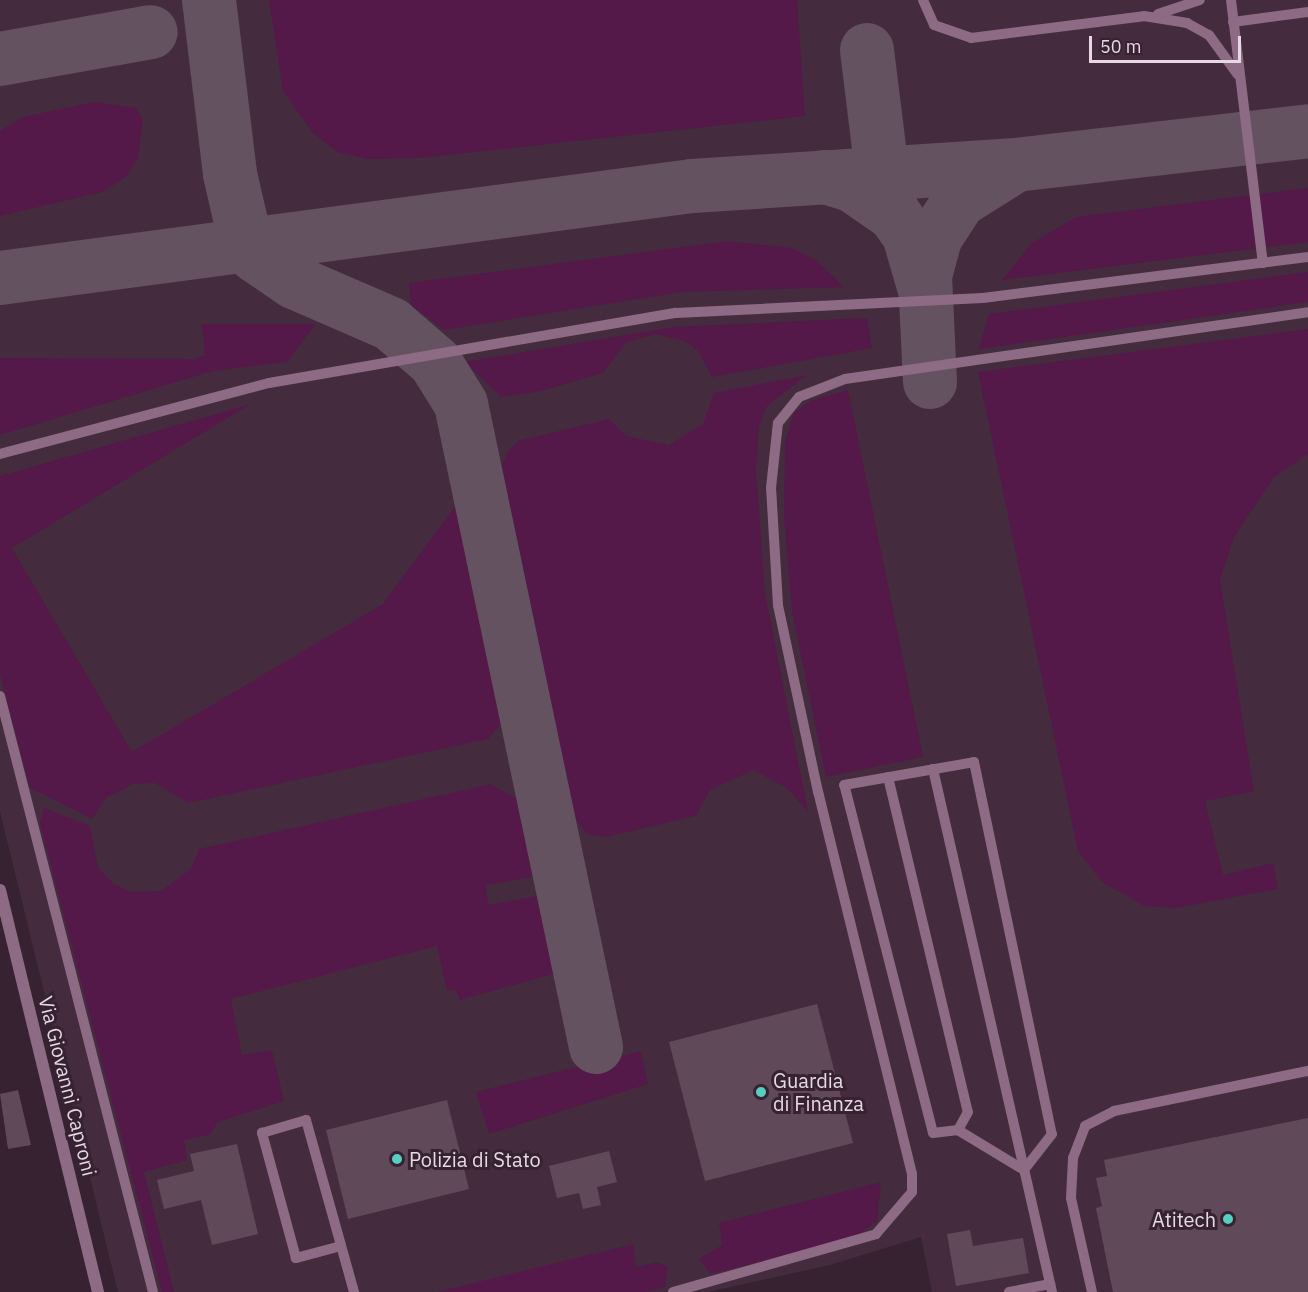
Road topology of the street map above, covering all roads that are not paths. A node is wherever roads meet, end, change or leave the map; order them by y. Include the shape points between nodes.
1 (923, 0) edge
2 (1200, 0) edge
3 (1231, 0) edge
4 (1308, 12) edge
5 (1144, 16) junction
6 (1233, 22) junction
7 (1238, 75) junction
8 (1308, 257) edge
9 (1263, 263) junction
10 (1308, 312) edge
11 (0, 454) edge
12 (0, 696) edge
13 (933, 769) junction
14 (888, 777) junction
15 (0, 890) edge
16 (1308, 1071) edge
17 (958, 1130) junction
18 (1024, 1170) junction
19 (341, 1246) junction
20 (1051, 1288) edge
21 (98, 1292) edge
22 (153, 1292) edge
23 (354, 1292) edge
24 (673, 1292) edge
25 (1009, 1292) edge
26 (1092, 1292) edge

1 - 5 lane via 934,24 971,38
2 - 5 lane via 1174,12
3 - 6 lane
4 - 6 lane
5 - 7 lane via 1187,23 1209,35
6 - 7 lane
7 - 9 lane
8 - 9 lane
9 - 11 lane via 983,298 676,313 269,383
10 - 24 lane via 845,379 799,397 778,423 771,488 778,605 818,792 912,1174 912,1192 876,1234
12 - 22 lane
13 - 14 lane
13 - 18 lane
13 - 18 lane via 974,762 1052,1134
14 - 17 lane via 968,1112
14 - 17 lane via 844,785 933,1133
15 - 21 street, Via Giovanni Caproni
16 - 26 lane via 1114,1111 1085,1126 1072,1158 1071,1198
17 - 18 lane
18 - 20 lane
19 - 19 lane via 306,1120 262,1133 296,1258
19 - 23 lane
20 - 25 lane

